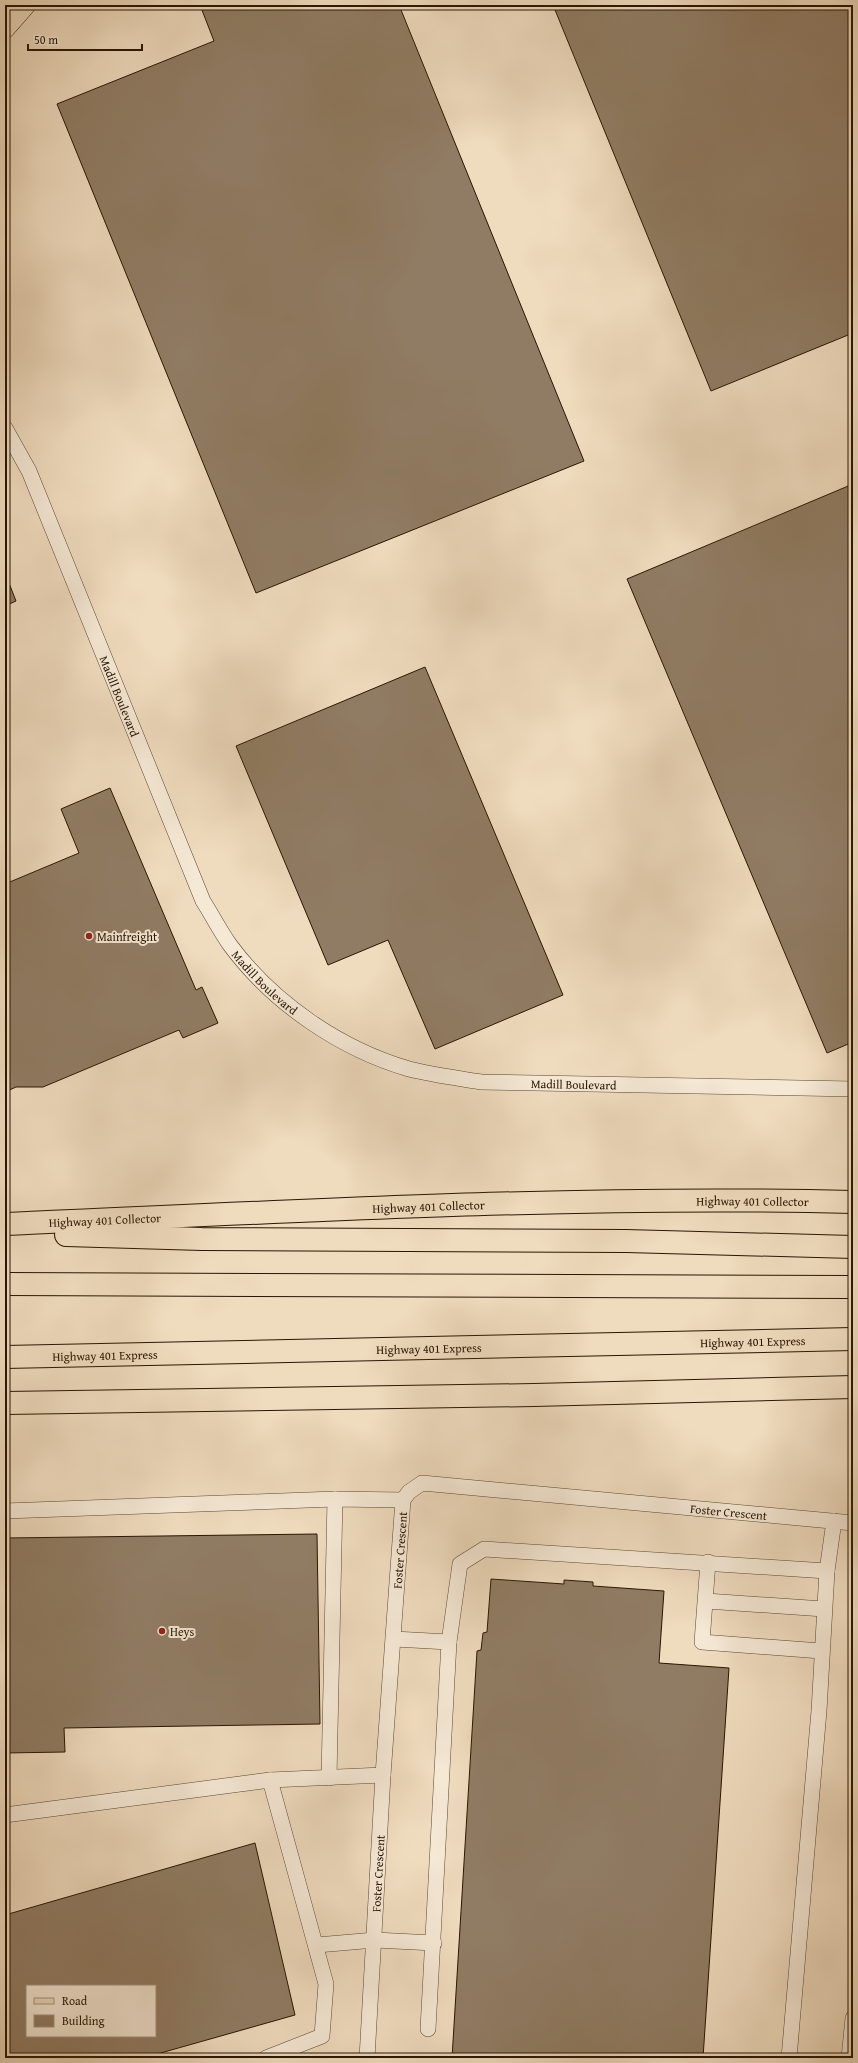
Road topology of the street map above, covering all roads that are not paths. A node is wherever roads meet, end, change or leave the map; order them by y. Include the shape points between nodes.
1 (26, 5) edge
2 (5, 28) edge
3 (5, 428) edge
4 (853, 1089) edge
5 (853, 1202) edge
6 (5, 1224) edge
7 (5, 1234) edge
8 (853, 1246) edge
9 (5, 1284) edge
10 (853, 1287) edge
11 (853, 1339) edge
12 (5, 1357) edge
13 (853, 1387) edge
14 (5, 1403) edge
15 (335, 1500) junction
16 (403, 1500) junction
17 (5, 1511) edge
18 (834, 1522) junction
19 (853, 1523) edge
20 (708, 1562) junction
21 (827, 1571) junction
22 (706, 1601) junction
23 (824, 1609) junction
24 (394, 1639) junction
25 (449, 1642) junction
26 (821, 1651) junction
27 (383, 1775) junction
28 (329, 1778) junction
29 (270, 1780) junction
30 (5, 1815) edge
31 (375, 1940) junction
32 (434, 1943) junction
33 (317, 1945) junction
34 (853, 2018) edge
35 (428, 2029) dead end
36 (266, 2058) edge
37 (367, 2058) edge
38 (789, 2058) edge
39 (849, 2058) edge

1 - 2 main road
3 - 4 street, Madill Boulevard via 29,471 203,901 230,944 253,973 309,1021 367,1053 408,1068 444,1077 481,1082
5 - 6 highway, Highway 401 Collector via 759,1200 483,1204
7 - 8 highway via 202,1239 618,1241
9 - 10 highway
11 - 12 highway, Highway 401 Express
13 - 14 highway
15 - 16 street
15 - 17 street
15 - 28 street
16 - 18 street, Foster Crescent via 422,1483
16 - 24 street, Foster Crescent
18 - 19 street, Foster Crescent
18 - 21 street
20 - 21 street
20 - 22 street
20 - 25 street via 484,1549 460,1564
21 - 23 street
22 - 23 street
22 - 26 street via 702,1642
23 - 26 street
24 - 25 street
24 - 27 street, Foster Crescent
25 - 32 street
26 - 38 street via 818,1719
27 - 28 street
27 - 31 street, Foster Crescent
28 - 29 street
29 - 30 street
29 - 33 street
31 - 32 street
31 - 33 street
31 - 37 street, Foster Crescent
32 - 35 street
33 - 36 street via 326,1984 322,2036
34 - 39 street

